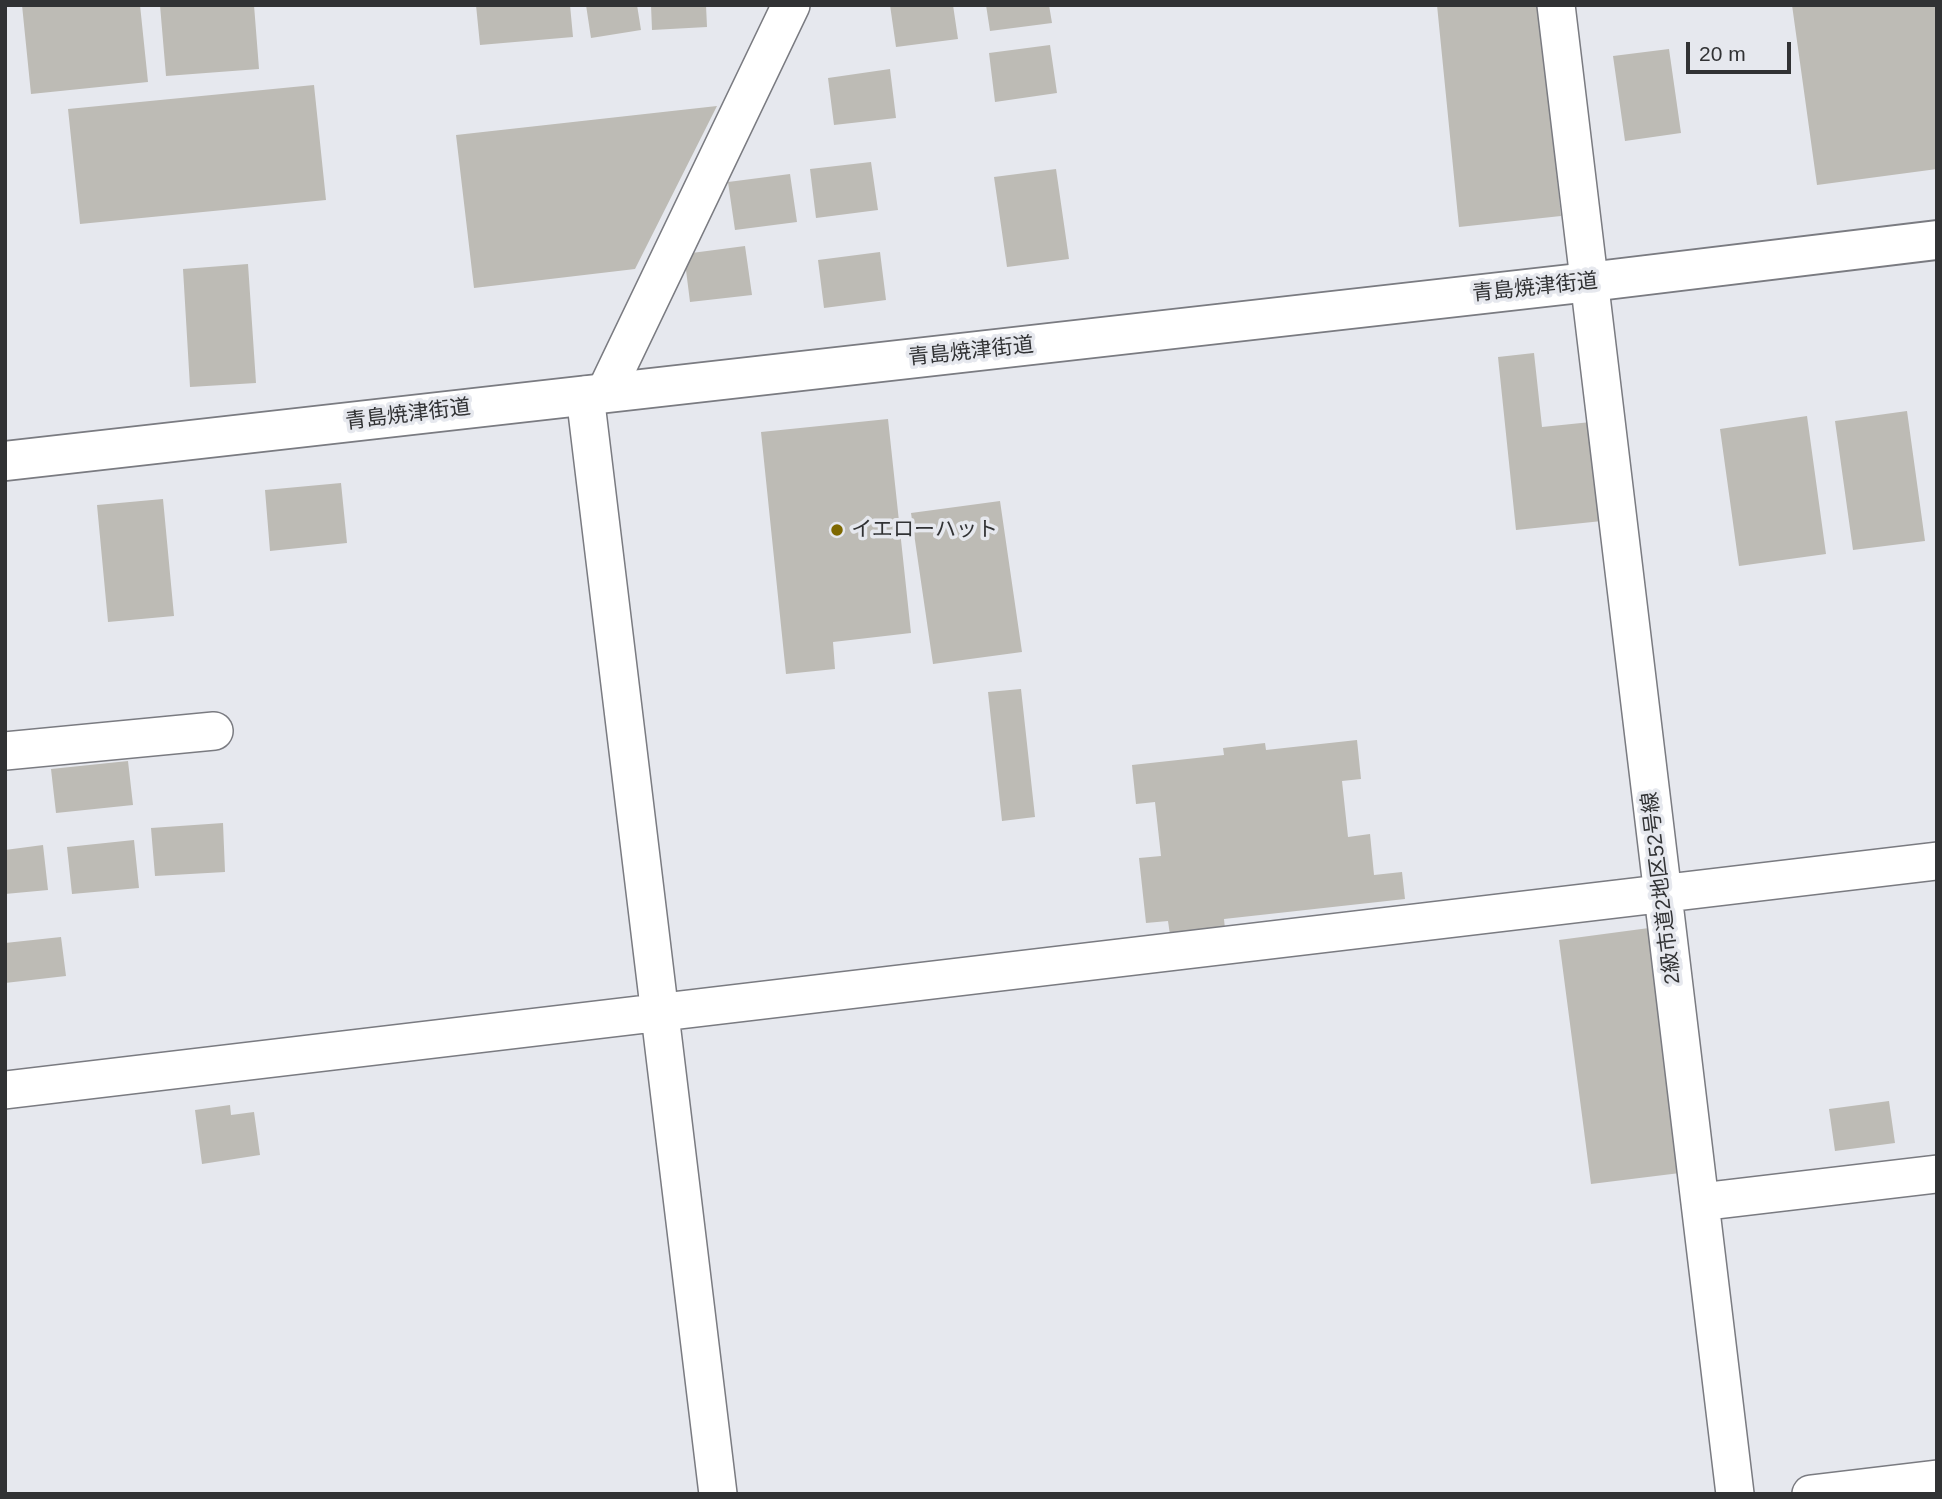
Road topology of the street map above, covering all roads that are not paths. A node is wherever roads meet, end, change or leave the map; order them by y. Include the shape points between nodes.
1 (791, 5) edge
2 (1556, 5) edge
3 (1937, 240) edge
4 (1589, 282) junction
5 (595, 394) junction
6 (5, 461) edge
7 (214, 731) dead end
8 (5, 751) edge
9 (1937, 861) edge
10 (1662, 893) junction
11 (660, 1012) junction
12 (5, 1090) edge
13 (1937, 1174) edge
14 (1700, 1202) junction
15 (1937, 1479) edge
16 (718, 1494) edge
17 (1735, 1494) edge
18 (1811, 1494) edge

1 - 5 street
2 - 4 street, 2級市道2地区52号線
3 - 4 main road, 青島焼津街道
4 - 5 main road, 青島焼津街道
4 - 10 street, 2級市道2地区52号線
5 - 6 main road, 青島焼津街道
5 - 11 street
7 - 8 street
9 - 10 street
10 - 11 street
10 - 14 street, 2級市道2地区52号線
11 - 12 street
11 - 16 street
13 - 14 street
14 - 17 street, 2級市道2地区52号線
15 - 18 street

